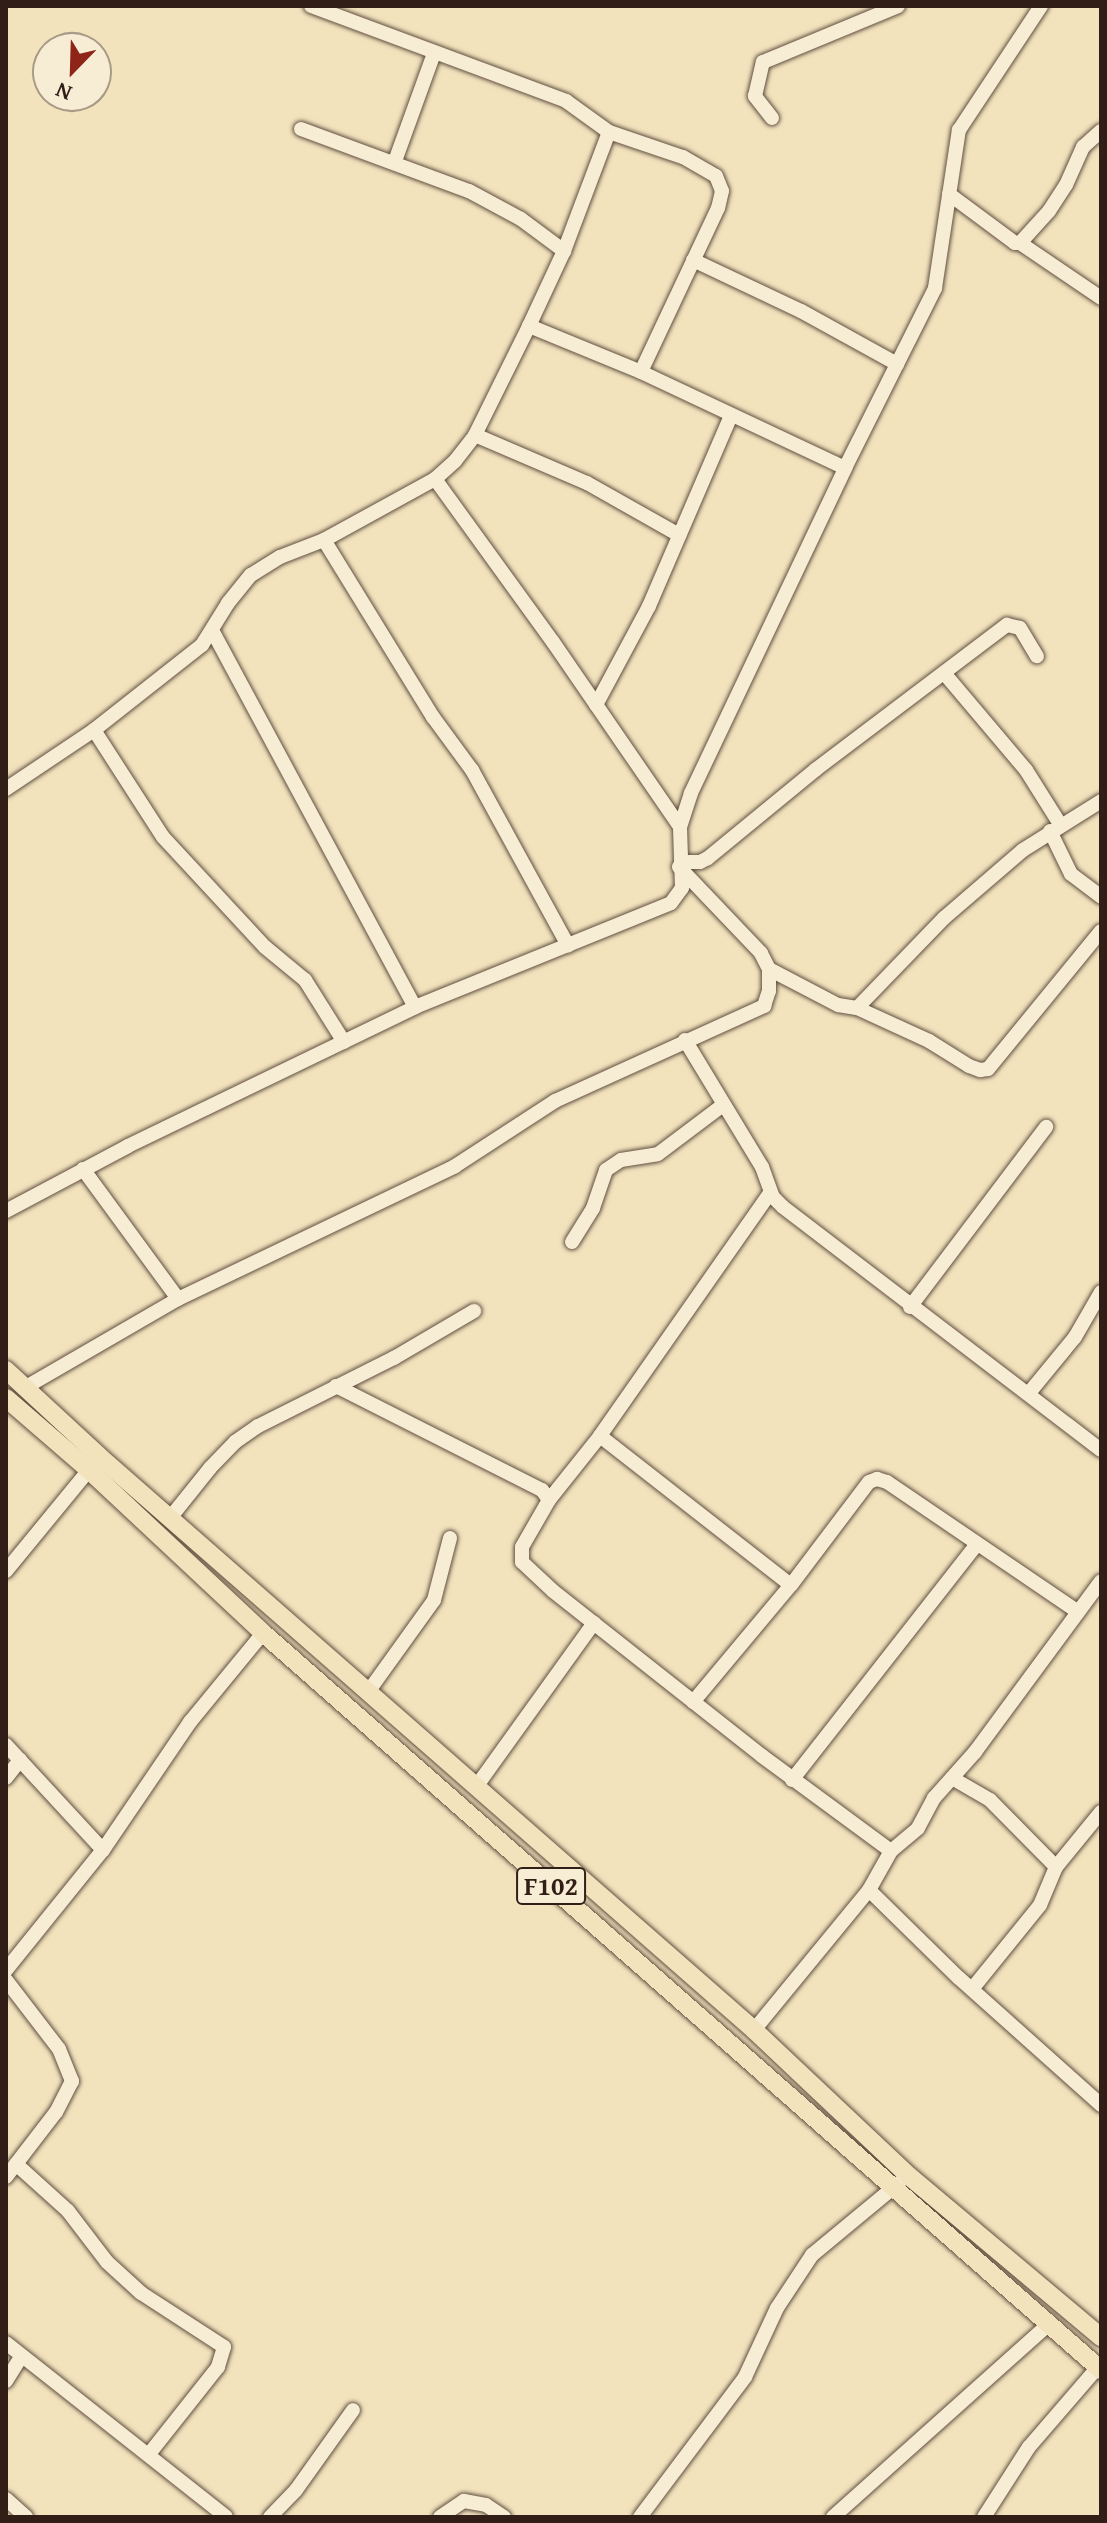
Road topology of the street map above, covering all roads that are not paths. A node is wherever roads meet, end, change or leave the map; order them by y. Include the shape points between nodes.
1 (311, 6) edge
2 (898, 6) edge
3 (1041, 6) edge
4 (434, 53) junction
5 (772, 118) dead end
6 (301, 129) dead end
7 (1101, 131) edge
8 (609, 132) junction
9 (395, 161) junction
10 (949, 194) junction
11 (1020, 243) junction
12 (564, 251) junction
13 (693, 260) junction
14 (1101, 298) edge
15 (529, 326) junction
16 (897, 364) junction
17 (641, 372) junction
18 (731, 416) junction
19 (475, 435) junction
20 (845, 468) junction
21 (435, 479) junction
22 (679, 535) junction
23 (324, 540) junction
24 (213, 632) junction
25 (1037, 656) dead end
26 (944, 673) junction
27 (596, 705) junction
28 (94, 730) junction
29 (6, 789) edge
30 (1101, 801) edge
31 (680, 827) junction
32 (1055, 827) junction
33 (680, 864) junction
34 (1101, 897) edge
35 (1101, 931) edge
36 (568, 945) junction
37 (769, 969) junction
38 (415, 1007) junction
39 (857, 1008) junction
40 (685, 1040) junction
41 (344, 1042) junction
42 (723, 1105) junction
43 (1046, 1127) dead end
44 (83, 1169) junction
45 (770, 1193) junction
46 (6, 1211) edge
47 (572, 1242) dead end
48 (1101, 1292) edge
49 (178, 1299) junction
50 (910, 1307) junction
51 (474, 1311) dead end
52 (6, 1370) edge
53 (336, 1386) junction
54 (26, 1387) junction
55 (1029, 1393) junction
56 (6, 1398) edge
57 (600, 1436) junction
58 (1101, 1450) edge
59 (89, 1470) junction
60 (549, 1500) junction
61 (170, 1518) junction
62 (450, 1538) dead end
63 (977, 1544) junction
64 (6, 1571) edge
65 (1101, 1581) edge
66 (791, 1585) junction
67 (1078, 1612) junction
68 (594, 1623) junction
69 (263, 1633) junction
70 (368, 1692) junction
71 (693, 1702) junction
72 (6, 1745) edge
73 (20, 1760) junction
74 (6, 1778) edge
75 (952, 1778) junction
76 (792, 1780) junction
77 (476, 1787) junction
78 (1101, 1812) edge
79 (103, 1850) junction
80 (891, 1851) junction
81 (1056, 1867) junction
82 (869, 1890) junction
83 (6, 1970) edge
84 (6, 1980) edge
85 (972, 1989) junction
86 (754, 2030) junction
87 (1101, 2105) edge
88 (16, 2164) junction
89 (909, 2176) junction
90 (6, 2177) edge
91 (893, 2188) junction
92 (1049, 2324) junction
93 (1101, 2337) edge
94 (6, 2343) edge
95 (21, 2357) junction
96 (1100, 2369) edge
97 (6, 2381) edge
98 (353, 2410) dead end
99 (149, 2454) junction
100 (6, 2499) edge
101 (986, 2516) edge
102 (26, 2517) edge
103 (226, 2517) edge
104 (270, 2517) edge
105 (440, 2517) edge
106 (504, 2517) edge
107 (640, 2517) edge
108 (833, 2517) edge

1 - 4 street
2 - 5 street via 763,62 755,96
3 - 10 street via 959,130
4 - 8 street via 566,101
4 - 9 street
6 - 9 street
7 - 11 street via 1083,147 1049,211
8 - 12 street
8 - 13 street via 683,157 716,176 722,191 718,208
9 - 12 street via 495,205
10 - 11 street
10 - 16 street via 940,275
11 - 14 street
12 - 15 street
13 - 16 street
13 - 17 street
15 - 17 street
15 - 19 street
16 - 20 street
17 - 18 street
18 - 20 street
18 - 22 street
19 - 21 street
19 - 22 street via 587,483
20 - 31 street via 691,793
21 - 23 street
21 - 27 street
22 - 27 street via 649,606
23 - 24 street via 251,575
23 - 36 street via 433,717 472,770
24 - 28 street
24 - 38 street
25 - 26 street via 1020,628 1007,625
26 - 32 street via 1016,758
26 - 33 street via 708,858
27 - 31 street
28 - 29 street
28 - 41 street via 163,837 265,947 305,980
30 - 32 street
31 - 33 street
32 - 34 street via 1071,874
32 - 39 street via 944,918
33 - 36 street via 682,888 671,903
33 - 37 street via 761,953
35 - 39 street via 988,1069 969,1066
36 - 38 street
37 - 39 street via 838,1005
37 - 40 street via 764,1006
38 - 41 street
40 - 42 street
40 - 49 street via 555,1101 427,1181
41 - 44 street
42 - 45 street via 762,1167
42 - 47 street via 658,1154 621,1160 606,1170 593,1208
43 - 50 street
44 - 46 street
44 - 49 street
45 - 50 street via 800,1223
45 - 57 street
48 - 55 street via 1075,1337
49 - 54 street
50 - 55 street
51 - 53 street
52 - 54 main road, F102
53 - 60 street via 533,1485
53 - 61 street via 235,1442
54 - 61 main road, F102
55 - 58 street
56 - 59 main road, F102
57 - 60 street
57 - 66 street
59 - 64 street
59 - 69 main road, F102
60 - 68 street via 526,1538 522,1562
61 - 70 main road, F102
62 - 70 street via 427,1612
63 - 66 street via 877,1479 869,1482
63 - 67 street
63 - 76 street
65 - 67 street
66 - 71 street
67 - 75 street
68 - 71 street
68 - 77 street
69 - 79 street via 190,1722
69 - 91 main road, F102
70 - 77 main road, F102
71 - 76 street
72 - 73 street
73 - 74 street
73 - 79 street
75 - 80 street via 918,1828
75 - 81 street via 990,1800
76 - 80 street
77 - 86 main road, F102
78 - 81 street
79 - 83 street
80 - 82 street
81 - 85 street via 1040,1905
82 - 85 street
82 - 86 street
84 - 88 street via 59,2049 72,2081 56,2112
85 - 87 street
86 - 89 main road, F102
88 - 90 street
88 - 99 street via 68,2211 107,2262 141,2293 224,2347 218,2367
89 - 91 street
89 - 93 main road, F102
91 - 92 main road, F102
91 - 107 street via 812,2255 777,2308 745,2377
92 - 96 main road, F102
92 - 108 street
94 - 95 street
95 - 97 street
95 - 99 street
96 - 101 street via 1029,2447
98 - 104 street
99 - 103 street
100 - 102 street
105 - 106 street via 464,2501 486,2505

